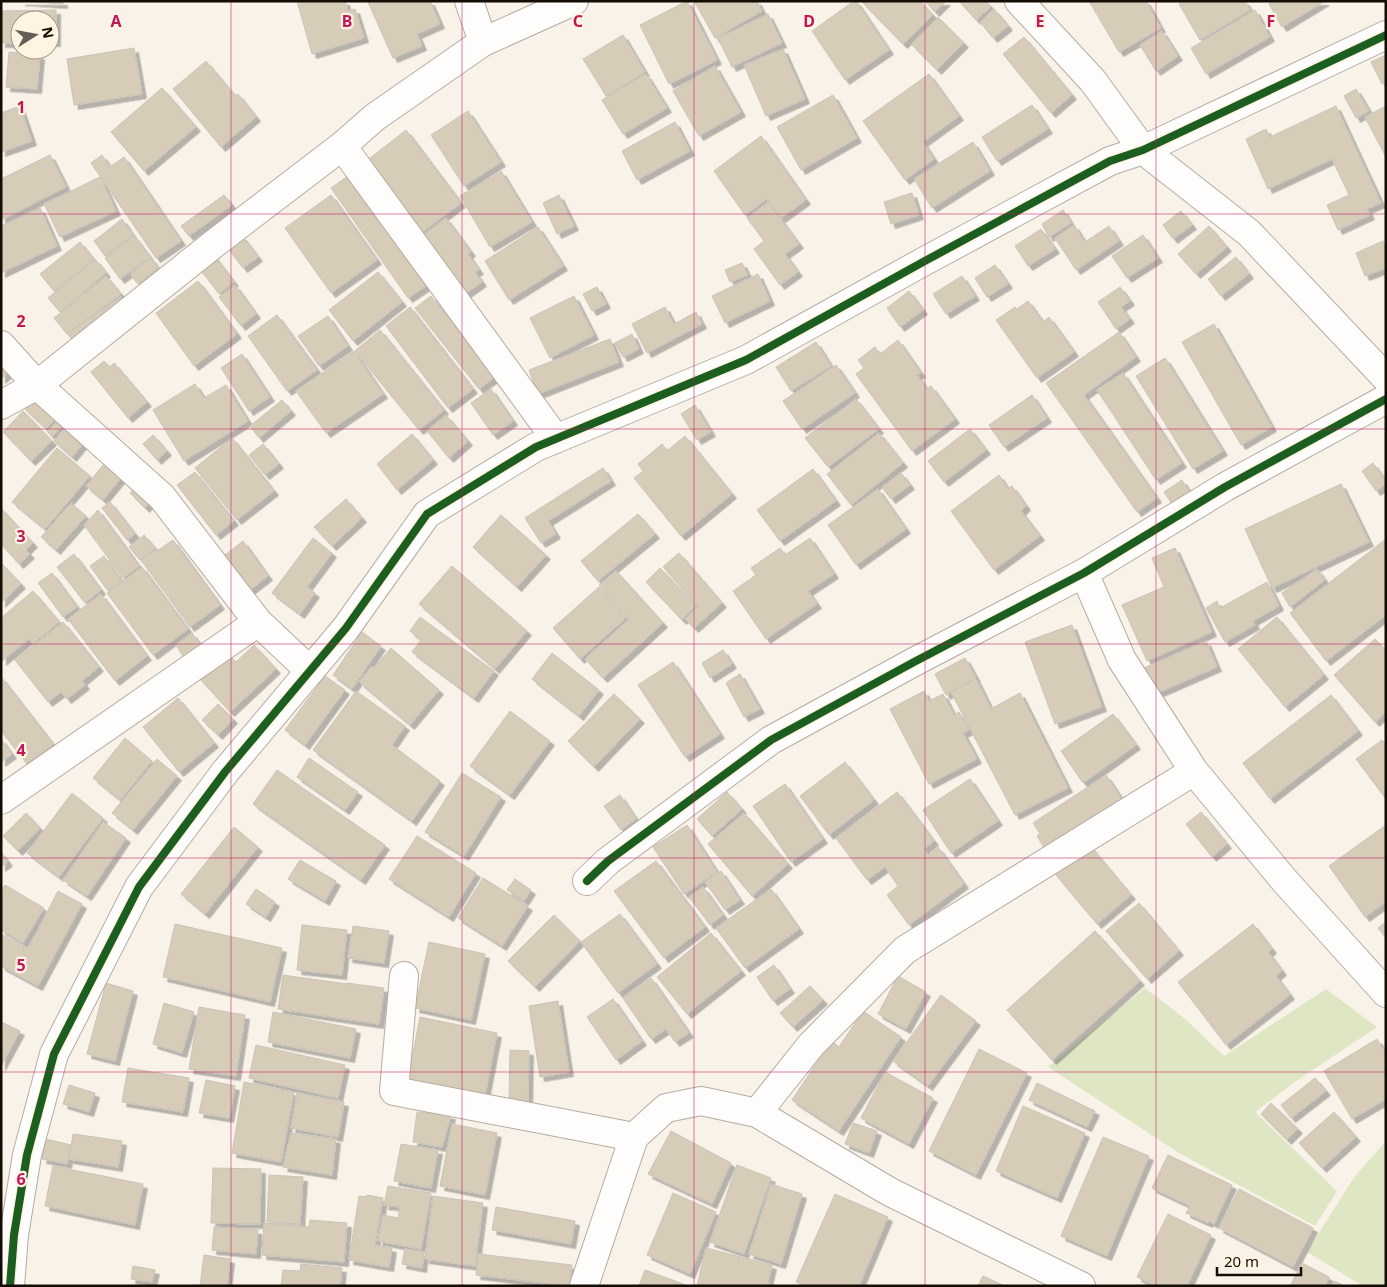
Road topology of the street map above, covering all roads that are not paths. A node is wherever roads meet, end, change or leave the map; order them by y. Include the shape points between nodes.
1 (469, 1) edge
2 (574, 1) edge
3 (1019, 1) edge
4 (1386, 35) edge
5 (483, 42) junction
6 (342, 146) junction
7 (1143, 150) junction
8 (1, 345) edge
9 (1386, 378) edge
10 (37, 385) junction
11 (1386, 399) edge
12 (1, 405) edge
13 (556, 438) junction
14 (1084, 573) junction
15 (258, 622) junction
16 (310, 671) junction
17 (1194, 771) junction
18 (1, 800) edge
19 (587, 881) dead end
20 (404, 976) dead end
21 (1386, 993) edge
22 (757, 1112) junction
23 (634, 1136) junction
24 (10, 1286) edge
25 (584, 1286) edge
26 (1081, 1286) edge

1 - 5 street
2 - 5 street
3 - 7 street via 1093,81
4 - 7 street
5 - 6 street via 376,117
6 - 10 street
6 - 13 street
7 - 9 street via 1249,233
7 - 13 street via 1110,161 746,360
8 - 10 street
10 - 12 street
10 - 15 street via 162,497
11 - 14 street via 1225,487
13 - 16 street via 427,514 346,628
14 - 17 street via 1122,660
14 - 19 street via 772,740 608,861
15 - 16 street
15 - 18 street
16 - 24 street via 225,772 139,887 54,1054 27,1155 14,1235
17 - 21 street via 1284,880
17 - 22 street via 905,950 811,1045
20 - 23 street via 394,1091
22 - 23 street via 701,1101 666,1108
22 - 26 street via 890,1192
23 - 25 street

